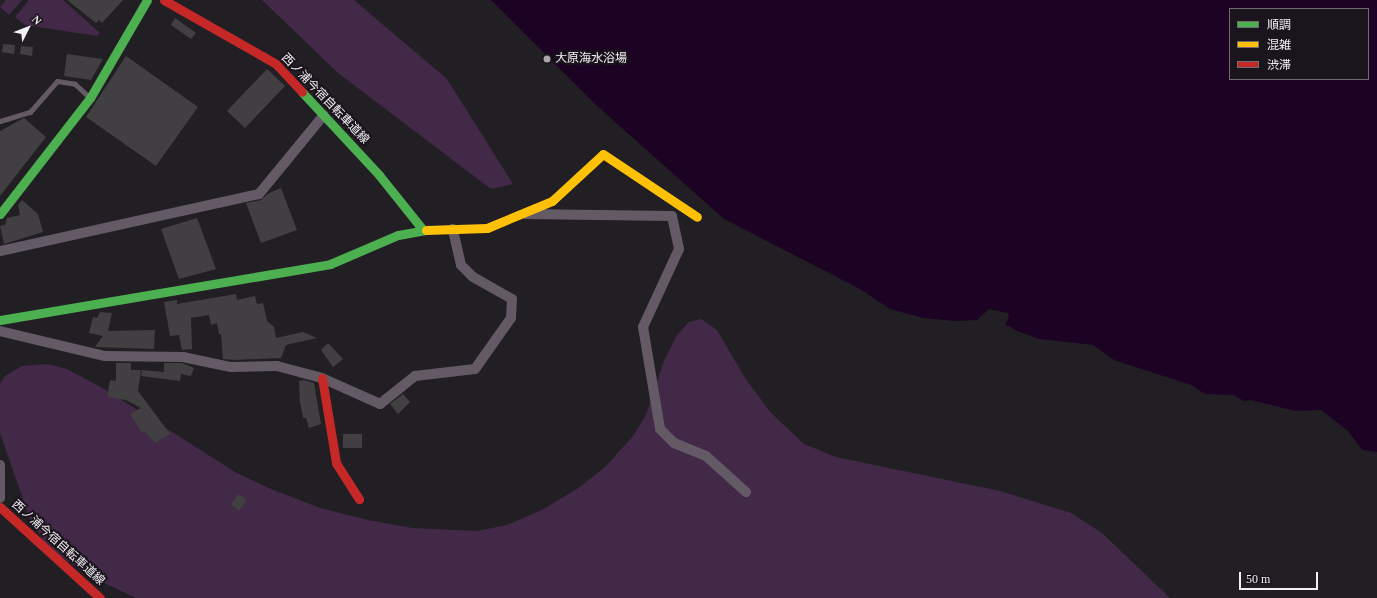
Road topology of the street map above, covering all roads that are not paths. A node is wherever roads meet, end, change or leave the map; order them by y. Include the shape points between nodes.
1 (147, 0) edge
2 (164, 0) edge
3 (90, 98) junction
4 (324, 115) junction
5 (0, 121) edge
6 (0, 214) edge
7 (523, 214) junction
8 (697, 217) dead end
9 (453, 229) junction
10 (423, 230) junction
11 (0, 251) edge
12 (0, 320) edge
13 (0, 331) edge
14 (322, 378) junction
15 (0, 465) edge
16 (746, 492) dead end
17 (0, 498) edge
18 (359, 499) dead end
19 (0, 508) edge
20 (100, 598) edge

1 - 3 street
2 - 4 street, 西ノ浦今宿自転車道線 via 276,64
3 - 5 lane via 75,84 57,81 30,112
3 - 6 street
4 - 10 street, 西ノ浦今宿自転車道線 via 379,175
4 - 11 street via 259,194
7 - 8 street via 552,201 603,154
7 - 9 street via 487,228
7 - 16 street via 672,216 679,249 643,327 660,429 674,443 706,456
9 - 10 street
9 - 14 street via 461,265 473,277 512,299 511,318 475,369 415,376 380,404
10 - 12 street via 398,236 330,264
13 - 14 street via 105,356 183,357 231,367 277,366
14 - 18 street via 336,463
15 - 17 street, 西ノ浦今宿自転車道線
19 - 20 street, 西ノ浦今宿自転車道線

